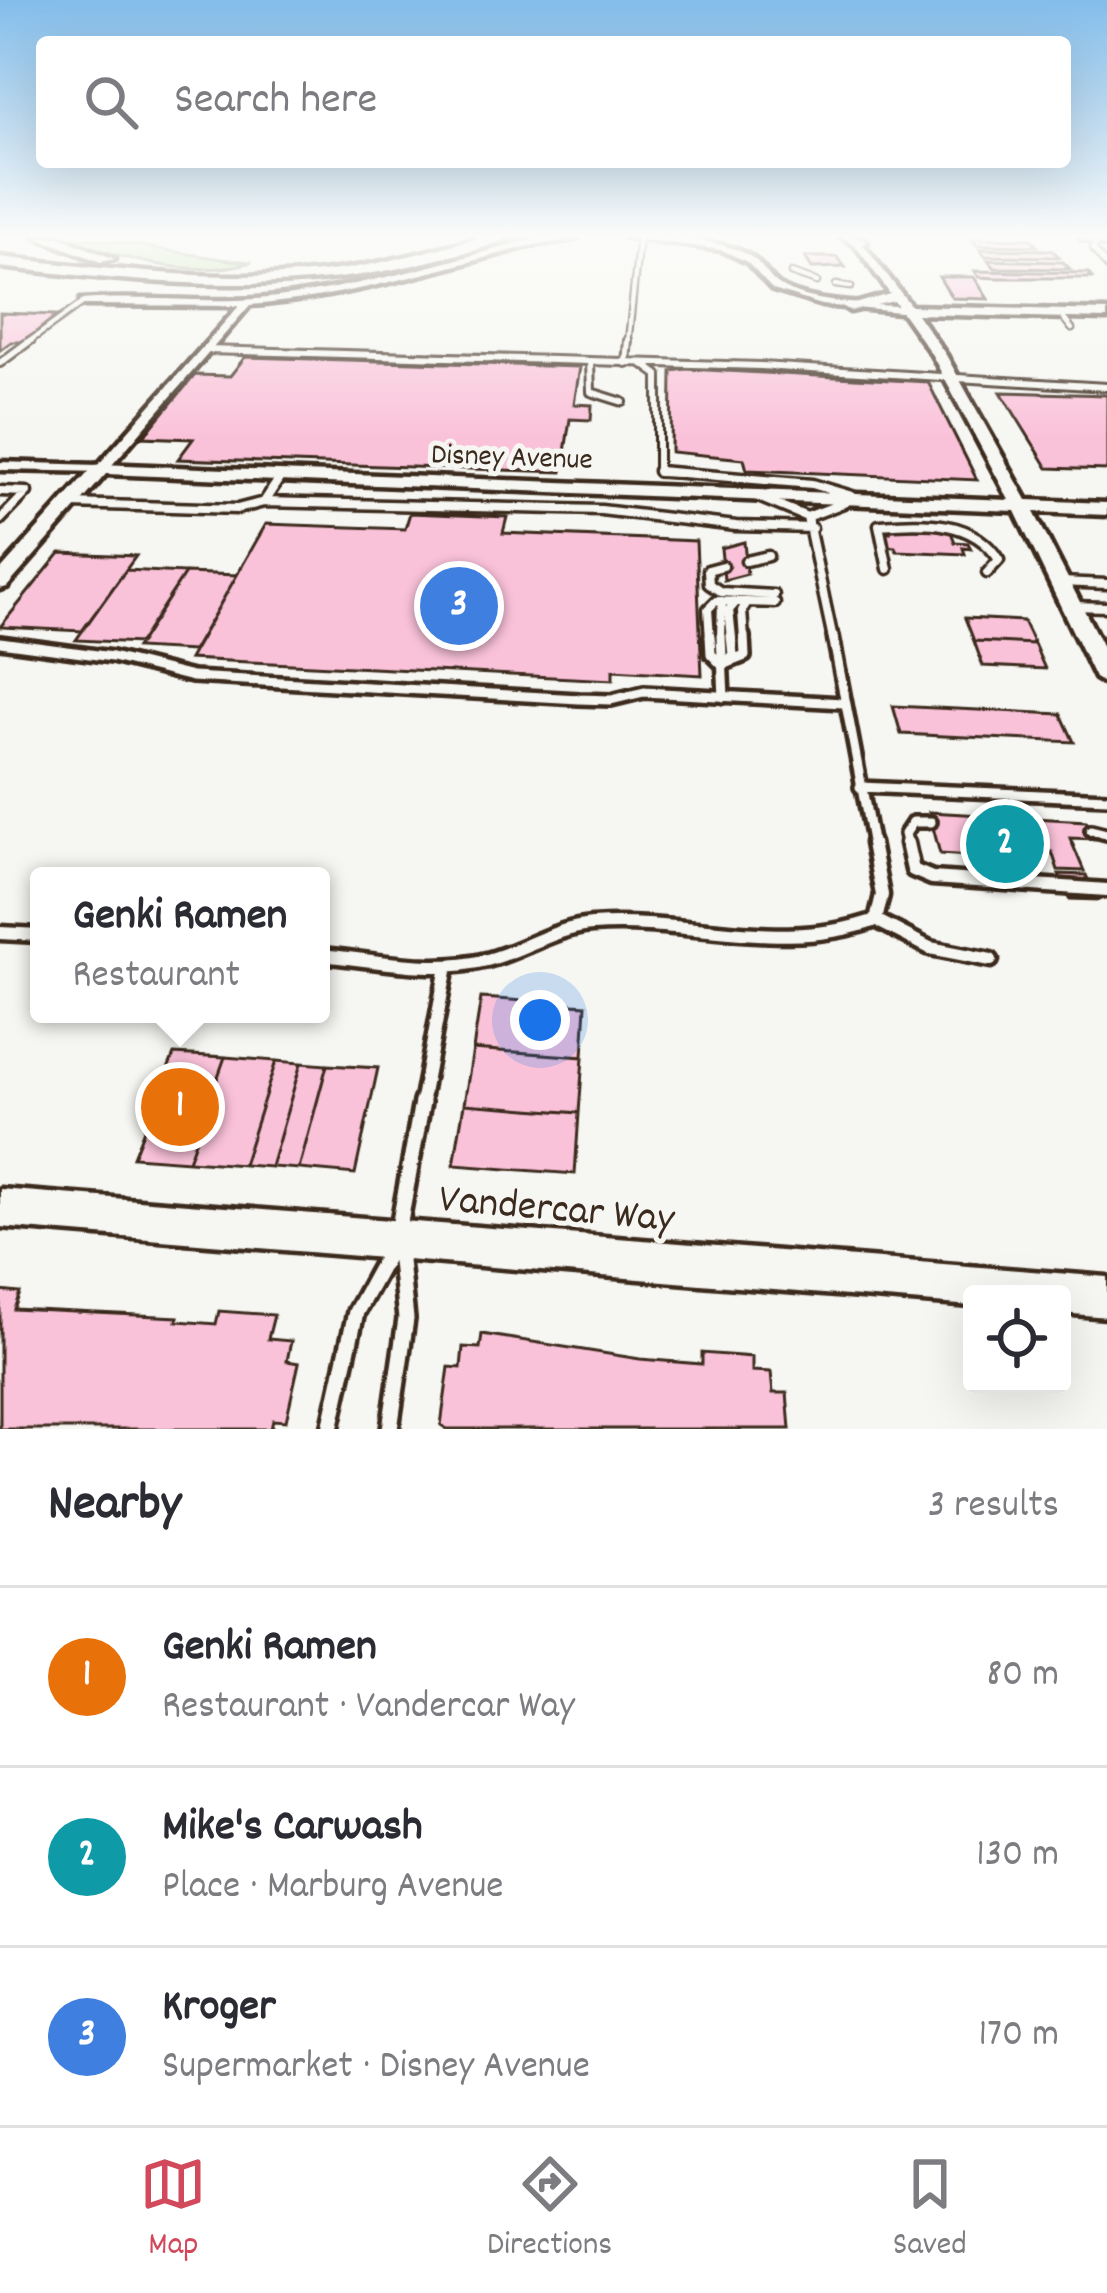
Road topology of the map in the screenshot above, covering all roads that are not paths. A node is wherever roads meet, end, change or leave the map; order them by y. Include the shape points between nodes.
1 (82, 304) edge
2 (221, 304) edge
3 (246, 304) joint
4 (632, 304) edge
5 (837, 304) edge
6 (865, 304) edge
7 (906, 304) edge
8 (850, 307) junction
9 (911, 310) junction
10 (1060, 314) junction
11 (1107, 316) edge
12 (1072, 329) dead end
13 (207, 350) junction
14 (590, 362) junction
15 (0, 363) edge
16 (626, 363) junction
17 (643, 364) junction
18 (950, 375) junction
19 (1107, 387) edge
20 (623, 401) dead end
21 (0, 466) edge
22 (101, 470) junction
23 (280, 476) junction
24 (0, 491) edge
25 (753, 494) junction
26 (863, 498) junction
27 (264, 502) junction
28 (70, 504) junction
29 (1022, 505) junction
30 (1107, 509) edge
31 (807, 517) junction
32 (0, 520) edge
33 (812, 528) junction
34 (768, 556) dead end
35 (746, 561) dead end
36 (723, 566) dead end
37 (888, 569) dead end
38 (987, 574) dead end
39 (1060, 582) junction
40 (0, 583) edge
41 (1107, 584) edge
42 (741, 602) junction
43 (1072, 606) junction
44 (1107, 608) edge
45 (0, 642) edge
46 (722, 665) junction
47 (1107, 678) edge
48 (724, 697) junction
49 (843, 703) junction
50 (860, 787) junction
51 (1107, 798) edge
52 (932, 822) dead end
53 (1090, 830) dead end
54 (1107, 834) edge
55 (1107, 890) edge
56 (876, 920) junction
57 (0, 933) edge
58 (30, 935) edge
59 (330, 956) edge
60 (991, 960) dead end
61 (447, 965) junction
62 (0, 1208) edge
63 (396, 1240) junction
64 (1107, 1297) edge
65 (330, 1429) edge
66 (390, 1429) edge

1 - 15 lane
2 - 3 street
3 - 13 street
4 - 16 lane
5 - 8 street
6 - 8 street
7 - 9 street
8 - 9 street
9 - 10 street
9 - 18 street
10 - 11 street
10 - 12 lane
13 - 14 lane
13 - 22 street
14 - 16 lane
14 - 20 lane via 591,392
16 - 17 lane
17 - 18 lane
17 - 26 lane via 658,375 658,473 788,481
18 - 19 lane
18 - 29 street
21 - 22 street, Disney Avenue
22 - 23 street, Disney Avenue
22 - 28 street
23 - 25 street, Disney Avenue
23 - 27 lane
24 - 32 lane via 27,492
25 - 26 street, Disney Avenue
25 - 31 lane
26 - 29 street, Disney Avenue
26 - 31 lane
27 - 28 lane via 237,509
27 - 33 lane via 601,510
28 - 40 street
29 - 30 street, Disney Avenue
29 - 39 street
31 - 33 lane
33 - 49 lane
34 - 35 lane
36 - 42 lane via 709,570 709,584 721,592 774,599
37 - 38 lane via 880,525 947,526 994,548 999,560
39 - 41 lane
39 - 43 street
42 - 46 lane via 745,656
42 - 46 lane via 709,609 711,654
43 - 44 lane
43 - 47 street
45 - 48 lane via 192,676 579,699 644,692
46 - 48 lane
48 - 49 lane
49 - 50 lane
50 - 51 lane
50 - 56 lane via 882,895
52 - 55 lane via 913,822 904,834 913,870 932,878
53 - 54 lane
56 - 60 lane via 910,943
56 - 61 lane via 810,938 588,925
57 - 58 lane
59 - 61 lane
61 - 63 lane
62 - 63 street, Vandercar Way
63 - 64 street, Vandercar Way
63 - 65 lane via 356,1312
63 - 66 lane via 409,1317

